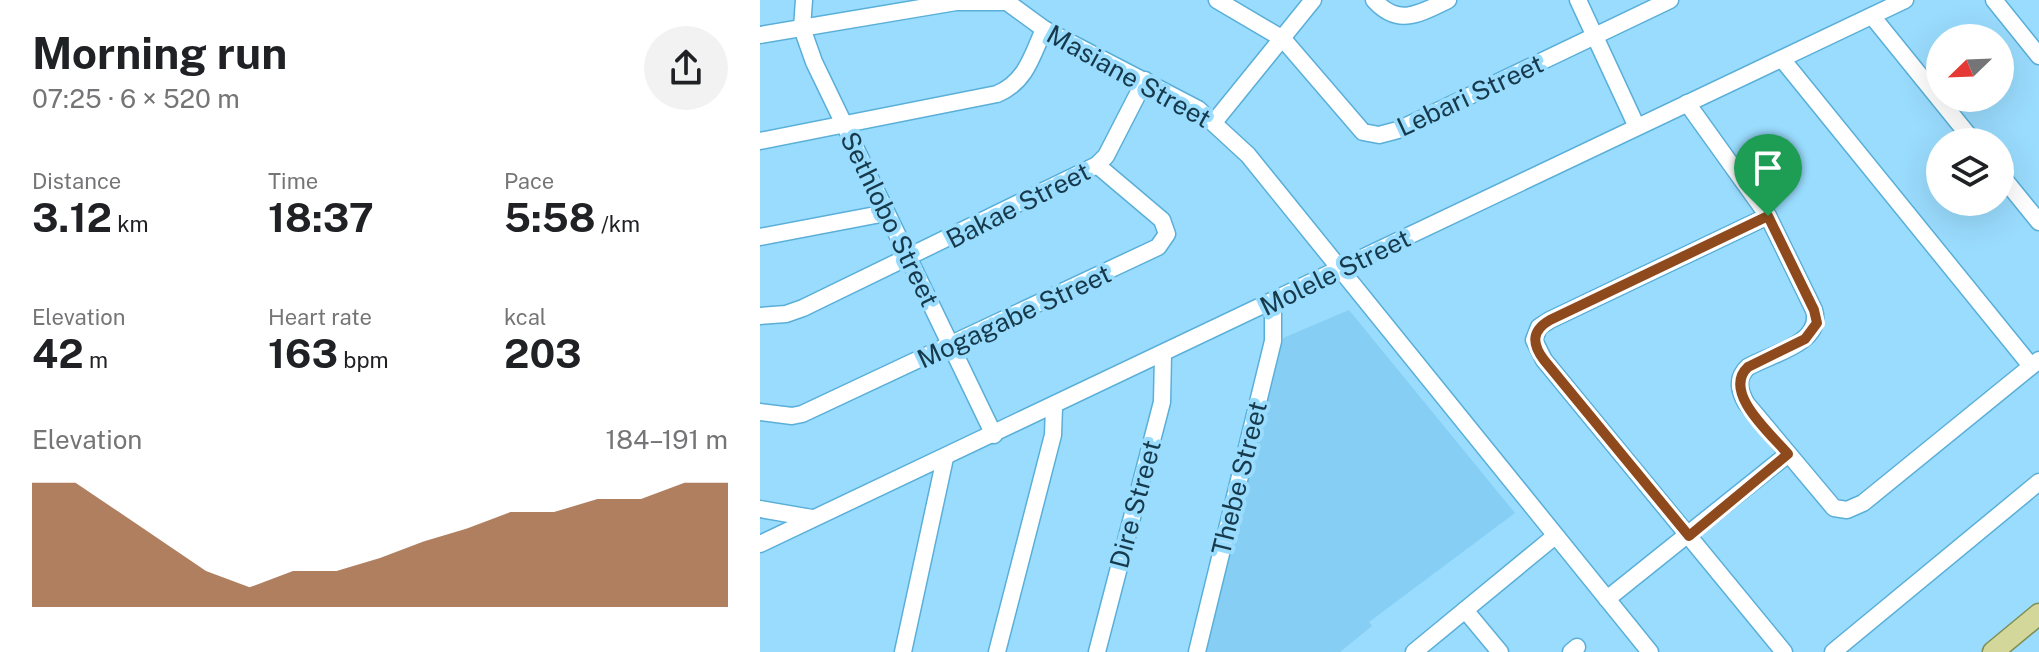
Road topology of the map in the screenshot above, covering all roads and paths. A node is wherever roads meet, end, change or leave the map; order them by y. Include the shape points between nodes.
1 (804, 0) edge
2 (1217, 0) edge
3 (1313, 0) edge
4 (1374, 0) edge
5 (1448, 0) edge
6 (1578, 0) edge
7 (1670, 0) edge
8 (1905, 0) edge
9 (1994, 0) edge
10 (1007, 1) edge
11 (900, 5) edge
12 (1872, 16) junction
13 (802, 28) junction
14 (1044, 29) junction
15 (760, 35) edge
16 (1595, 36) junction
17 (1283, 39) junction
18 (2039, 56) edge
19 (1782, 59) junction
20 (1145, 80) junction
21 (1687, 103) junction
22 (1215, 121) junction
23 (845, 125) junction
24 (1636, 125) junction
25 (1963, 128) edge
26 (760, 141) edge
27 (1097, 165) junction
28 (2014, 191) edge
29 (886, 213) junction
30 (1768, 216) junction
31 (2039, 222) edge
32 (760, 237) edge
33 (910, 259) junction
34 (1340, 269) junction
35 (1273, 302) junction
36 (760, 316) edge
37 (951, 345) junction
38 (1163, 355) junction
39 (2035, 363) edge
40 (1054, 407) junction
41 (760, 412) edge
42 (994, 435) junction
43 (1788, 454) junction
44 (945, 458) junction
45 (2039, 482) edge
46 (760, 509) edge
47 (812, 518) junction
48 (1555, 536) junction
49 (1689, 536) junction
50 (760, 544) edge
51 (1607, 599) junction
52 (1465, 610) junction
53 (2039, 614) edge
54 (2039, 632) edge
55 (903, 652) edge
56 (997, 652) edge
57 (1097, 652) edge
58 (1197, 652) edge
59 (1414, 652) edge
60 (1500, 652) edge
61 (1650, 652) edge
62 (1784, 652) edge
63 (1833, 652) edge
64 (1993, 652) edge
65 (2014, 652) edge

1 - 13 street, Sethlobo Street
2 - 17 street, Lebari Street
3 - 17 street
4 - 5 street via 1401,18
6 - 16 street
7 - 16 street, Lebari Street
8 - 12 street, Molele Street
9 - 18 street
10 - 11 street, Masiane Street
10 - 14 street, Masiane Street
11 - 13 street, Masiane Street
12 - 19 street, Molele Street
12 - 25 street
13 - 15 street, Masiane Street
13 - 23 street, Sethlobo Street
14 - 20 street, Masiane Street
14 - 23 street via 1024,73 1010,89
16 - 17 street, Lebari Street via 1379,135 1356,127
16 - 24 street
17 - 22 street
19 - 21 street, Molele Street
19 - 39 street
20 - 22 street, Masiane Street
20 - 27 street, Bakae Street
21 - 24 street, Molele Street
21 - 30 street
22 - 34 street, Masiane Street
23 - 26 street
23 - 29 street, Sethlobo Street
24 - 34 street, Molele Street
27 - 33 street, Bakae Street
27 - 37 street, Mogagabe Street via 1162,220 1164,241
28 - 31 street
29 - 32 street
29 - 33 street, Sethlobo Street
30 - 43 street via 1817,323 1805,339 1748,367 1739,386 1746,403
30 - 49 street via 1550,320 1534,337 1544,360
33 - 36 street, Bakae Street via 803,308
33 - 37 street, Sethlobo Street
34 - 35 street, Molele Street
34 - 48 street, Masiane Street
35 - 38 street, Molele Street
35 - 58 street, Thebe Street via 1273,341
37 - 41 street, Mogagabe Street via 802,414
37 - 42 street, Sethlobo Street
38 - 40 street, Molele Street
38 - 57 street, Dire Street via 1162,402
39 - 43 street via 1854,508 1834,508
40 - 42 street, Molele Street
40 - 56 street via 1053,435
42 - 44 street, Molele Street
43 - 49 street
44 - 47 street, Molele Street
44 - 55 street
45 - 63 street
46 - 47 street
47 - 50 street, Molele Street
48 - 51 street, Masiane Street
48 - 52 street
49 - 51 street
49 - 62 street
51 - 61 street, Masiane Street
52 - 59 street
52 - 60 street
53 - 64 main road
54 - 65 main road

